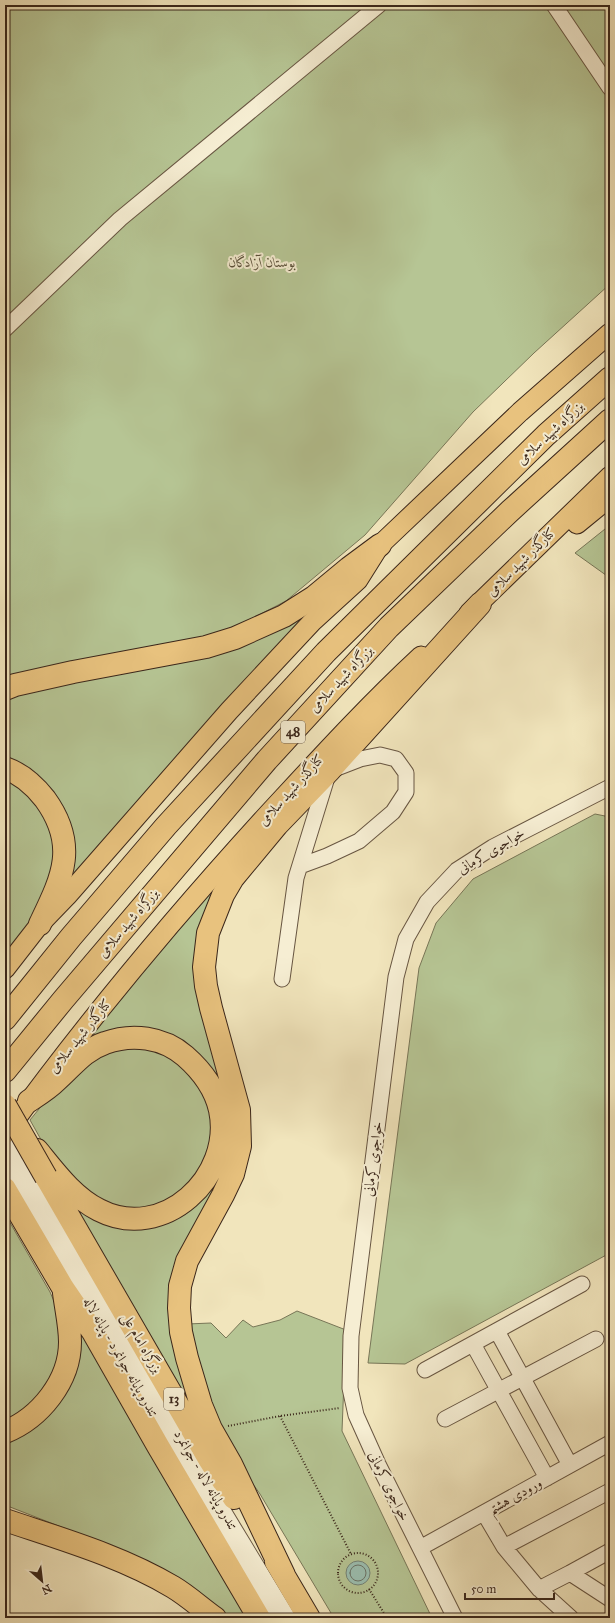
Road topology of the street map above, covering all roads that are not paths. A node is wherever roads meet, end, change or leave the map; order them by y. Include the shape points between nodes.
1 (379, 5) edge
2 (554, 5) edge
3 (610, 88) edge
4 (5, 329) edge
5 (610, 333) edge
6 (610, 378) edge
7 (610, 420) edge
8 (610, 476) edge
9 (610, 497) edge
10 (380, 545) junction
11 (509, 574) junction
12 (480, 604) junction
13 (8, 686) edge
14 (5, 768) edge
15 (329, 770) junction
16 (610, 787) edge
17 (300, 866) junction
18 (40, 924) junction
19 (5, 969) edge
20 (282, 979) dead end
21 (5, 1019) edge
22 (5, 1071) edge
23 (29, 1101) junction
24 (5, 1105) edge
25 (10, 1133) edge
26 (11, 1175) edge
27 (582, 1284) dead end
28 (63, 1288) junction
29 (498, 1331) junction
30 (596, 1339) dead end
31 (474, 1344) junction
32 (425, 1370) dead end
33 (523, 1378) junction
34 (499, 1390) junction
35 (445, 1419) dead end
36 (5, 1432) edge
37 (610, 1443) edge
38 (570, 1465) junction
39 (547, 1478) junction
40 (610, 1491) edge
41 (484, 1513) junction
42 (5, 1520) edge
43 (504, 1547) junction
44 (420, 1548) junction
45 (610, 1551) edge
46 (570, 1573) junction
47 (284, 1575) junction
48 (539, 1589) junction
49 (610, 1599) edge
50 (215, 1618) edge
51 (259, 1618) edge
52 (274, 1618) edge
53 (288, 1618) edge
54 (309, 1618) edge
55 (455, 1618) edge
56 (571, 1618) edge

1 - 4 street via 120,219
2 - 3 street
5 - 10 main road via 520,412
6 - 21 highway, بزرگراه شهید سلامی / 48 via 546,435 326,652 166,826
7 - 22 highway, بزرگراه شهید سلامی / 48 via 510,511 378,638 267,760
8 - 11 main road, کنارگذر شهید سلامی
9 - 11 main road
10 - 13 highway via 314,598 284,616 235,638 206,647
10 - 18 main road via 358,580 312,622 229,711
11 - 12 main road, کنارگذر شهید سلامی
12 - 15 highway
12 - 23 main road, کنارگذر شهید سلامی via 383,691 229,857 144,956
14 - 18 highway via 36,787 52,809 63,836 61,878
15 - 17 street
15 - 17 street via 380,755 396,759 406,773 406,792 393,812 359,841
15 - 47 highway via 277,825 233,878 215,912 208,933 204,967 211,1008 239,1110 240,1146 233,1174 187,1261 180,1286 181,1332 201,1404
16 - 44 street, خواجوی کرمانی via 494,846 457,870 427,902 406,939 395,984 351,1336 350,1388 356,1415
17 - 20 street via 296,878
18 - 19 main road
23 - 25 main road, کنارگذر شهید سلامی
23 - 25 highway via 56,1082 75,1062 95,1047 123,1038 157,1040 181,1052 212,1088 220,1111 221,1138 216,1160 205,1180 181,1204 168,1212 154,1216 141,1219 126,1218 87,1204
24 - 25 highway, بزرگراه امام علی / 13, bridge
25 - 26 street, تندرو پایانه لاله - جوانمرد
25 - 47 highway, بزرگراه امام علی / 13, bridge via 46,1177 209,1459
26 - 28 highway
26 - 52 street, تندرو پایانه جوانمرد - پایانه لاله
26 - 53 street, تندرو پایانه لاله - جوانمرد via 67,1239 216,1499
27 - 29 street
28 - 36 highway via 70,1343 62,1376 56,1389 41,1408 24,1422
28 - 51 highway via 93,1332
29 - 31 street
29 - 33 street
30 - 33 street
31 - 32 street
31 - 34 street
33 - 34 street
33 - 38 street
34 - 35 street
34 - 39 street
37 - 38 street, ورودی هشتم
38 - 39 street, ورودی هشتم
39 - 41 street, ورودی هشتم
40 - 43 street
41 - 43 street
41 - 44 street, ورودی هشتم
42 - 50 highway via 99,1552 138,1569 173,1587
43 - 48 street
44 - 55 street, خواجوی کرمانی
45 - 46 street
46 - 48 street
46 - 49 street
47 - 54 highway, بزرگراه امام علی / 13
48 - 56 street

